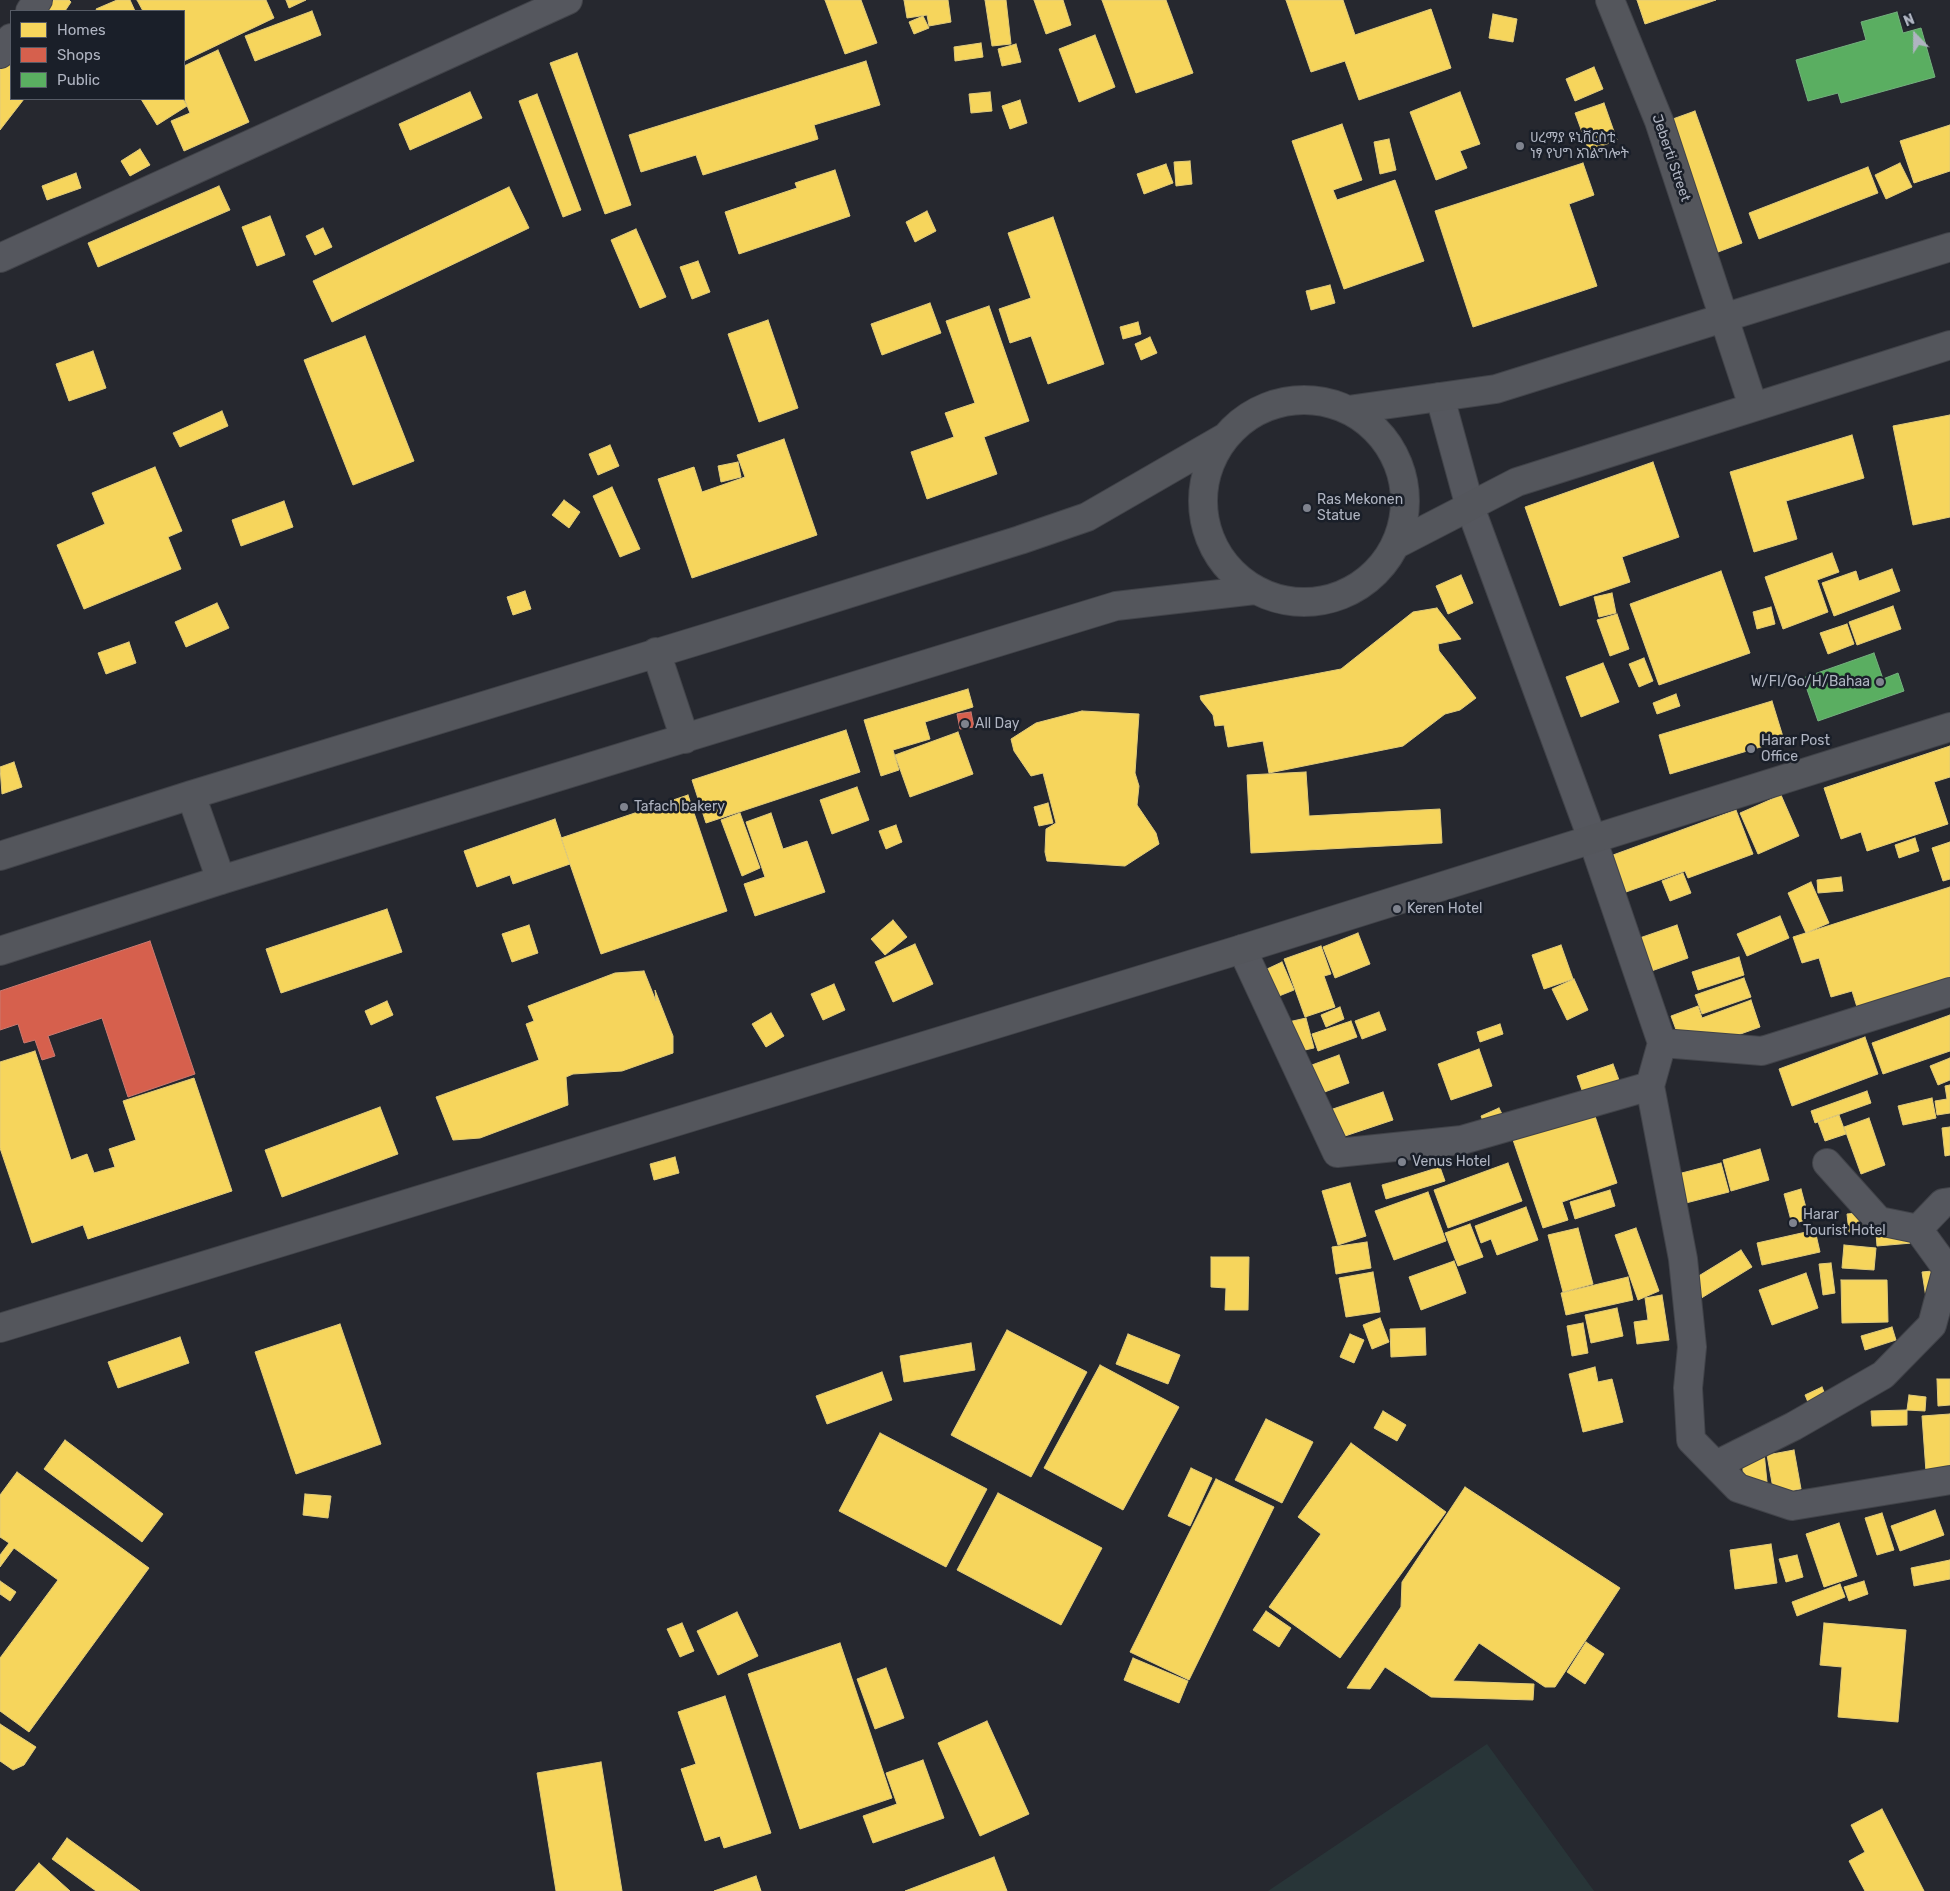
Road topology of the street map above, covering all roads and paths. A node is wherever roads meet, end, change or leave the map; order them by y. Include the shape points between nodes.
1 (568, 0) edge
2 (1610, 0) edge
3 (10, 39) edge
4 (0, 54) edge
5 (1950, 247) edge
6 (0, 258) edge
7 (1725, 318) junction
8 (1950, 345) edge
9 (1440, 397) junction
10 (1753, 406) junction
11 (1348, 410) junction
12 (1224, 438) junction
13 (1470, 507) junction
14 (1395, 545) junction
15 (1255, 590) junction
16 (656, 652) junction
17 (1950, 727) edge
18 (685, 739) junction
19 (191, 795) junction
20 (1593, 841) junction
21 (0, 856) edge
22 (221, 880) junction
23 (1242, 949) junction
24 (0, 951) edge
25 (1950, 992) edge
26 (1662, 1043) junction
27 (1650, 1086) junction
28 (1827, 1163) dead end
29 (1950, 1202) edge
30 (1918, 1229) junction
31 (0, 1328) edge
32 (1716, 1465) junction
33 (1950, 1480) edge

1 - 6 street
2 - 7 main road, Jeberti Street via 1659,120
3 - 4 street
5 - 7 main road
7 - 9 main road via 1496,389
7 - 10 main road, Jeberti Street
8 - 10 main road
9 - 11 main road
9 - 13 street
10 - 13 main road via 1518,482
11 - 12 main road via 1318,400 1283,401 1250,415
11 - 14 main road via 1375,428 1394,453 1404,483 1404,515
12 - 15 main road via 1207,469 1202,504 1205,521 1209,538 1227,568
12 - 16 main road via 1087,517
13 - 14 main road
13 - 20 street
14 - 15 main road via 1376,571 1350,590 1320,600 1288,601
15 - 18 main road via 1116,606
16 - 18 main road
16 - 19 main road
17 - 20 main road
18 - 22 main road
19 - 21 main road
19 - 22 main road
20 - 23 main road
20 - 26 street
22 - 24 main road
23 - 27 street via 1337,1153 1462,1140
23 - 31 main road
25 - 26 street via 1762,1051
26 - 27 street
27 - 32 street via 1684,1259 1692,1347 1688,1388 1691,1440
28 - 30 street via 1879,1221
29 - 30 street via 1943,1203
30 - 32 street via 1947,1269 1932,1325 1883,1375 1794,1426
32 - 33 street via 1738,1488 1792,1506

